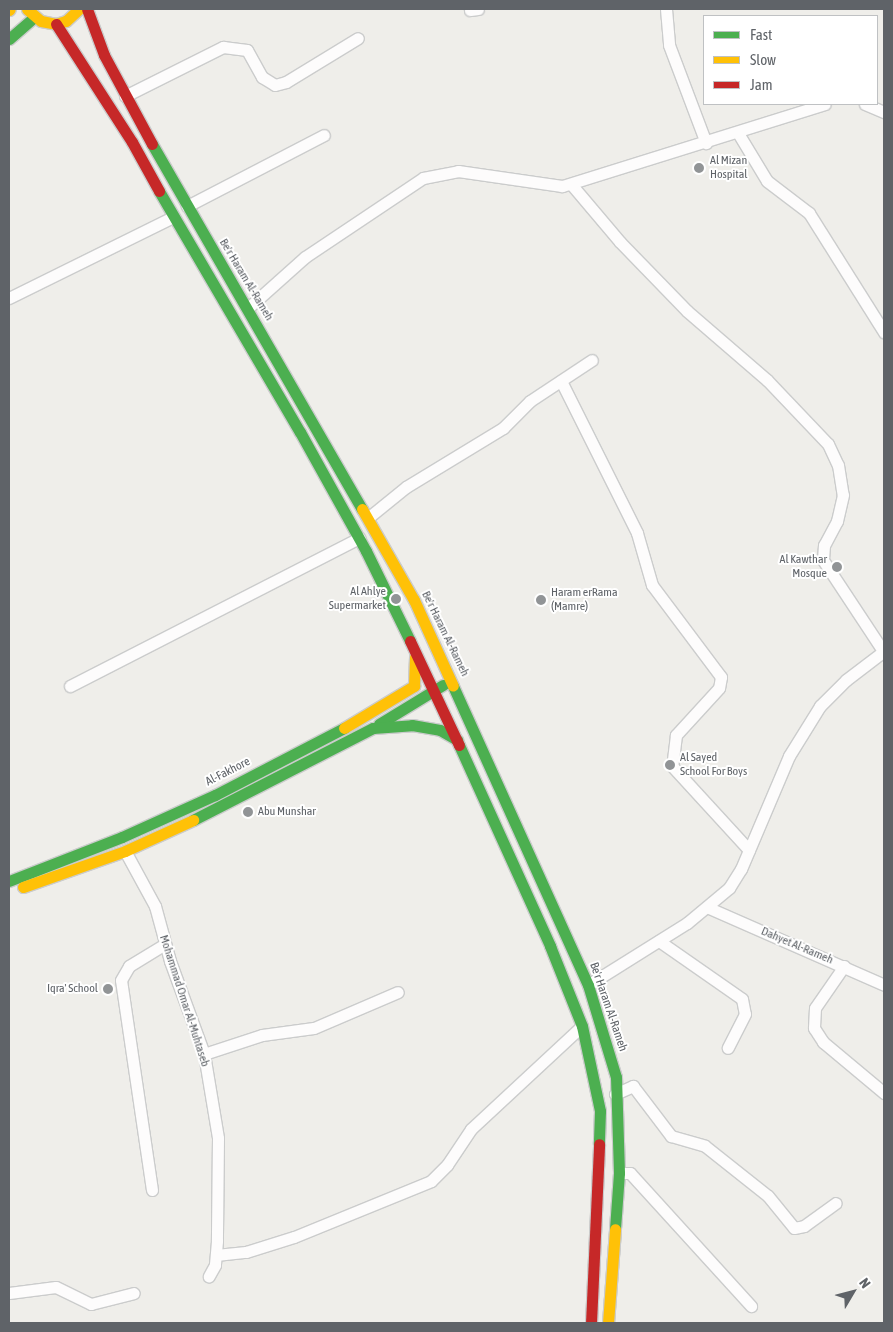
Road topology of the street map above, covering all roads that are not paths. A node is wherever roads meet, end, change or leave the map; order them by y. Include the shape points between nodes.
1 (79, 9) edge
2 (87, 9) edge
3 (666, 9) edge
4 (31, 13) edge
5 (56, 24) junction
6 (358, 38) dead end
7 (9, 39) edge
8 (125, 96) junction
9 (822, 105) edge
10 (867, 105) edge
11 (884, 112) edge
12 (738, 133) junction
13 (324, 135) dead end
14 (706, 142) junction
15 (571, 184) junction
16 (186, 206) junction
17 (173, 217) junction
18 (9, 298) edge
19 (248, 308) junction
20 (884, 332) edge
21 (592, 360) dead end
22 (561, 381) junction
23 (369, 517) junction
24 (359, 538) junction
25 (414, 648) junction
26 (884, 651) edge
27 (452, 680) junction
28 (70, 686) dead end
29 (414, 686) junction
30 (435, 690) junction
31 (372, 728) junction
32 (457, 740) junction
33 (750, 850) junction
34 (125, 851) junction
35 (9, 881) edge
36 (9, 892) edge
37 (709, 908) junction
38 (659, 941) junction
39 (165, 944) junction
40 (844, 966) junction
41 (588, 985) junction
42 (884, 985) edge
43 (398, 992) dead end
44 (582, 1026) junction
45 (728, 1048) dead end
46 (204, 1054) junction
47 (884, 1093) edge
48 (615, 1094) junction
49 (619, 1173) junction
50 (152, 1190) dead end
51 (836, 1203) dead end
52 (216, 1255) junction
53 (209, 1276) dead end
54 (9, 1293) edge
55 (134, 1293) dead end
56 (751, 1306) dead end
57 (591, 1323) edge
58 (608, 1323) edge

1 - 5 main road via 66,21
2 - 8 main road, Be'r Haram Al-Rameh via 104,55
3 - 14 street via 669,45
4 - 5 main road
4 - 7 main road
5 - 17 main road via 132,142
6 - 8 street via 286,82 275,85 262,78 248,50 223,47
8 - 16 main road, Be'r Haram Al-Rameh
9 - 12 street
10 - 11 street
12 - 14 street
12 - 20 street via 767,180 809,213
13 - 16 street
14 - 15 street
15 - 19 street via 545,186 458,172 423,178 305,257
15 - 26 street via 620,242 687,311 767,380 828,444 838,465 842,495 837,521 822,549 823,560
16 - 19 main road, Be'r Haram Al-Rameh
17 - 18 street
17 - 24 main road
19 - 23 main road, Be'r Haram Al-Rameh
21 - 22 street
22 - 23 street via 524,406 503,428 406,487
22 - 33 street via 637,533 652,585 721,677 719,688 676,735 671,757 674,770
23 - 27 main road, Be'r Haram Al-Rameh
24 - 25 main road
24 - 28 street
25 - 29 main road via 417,678
25 - 30 main road
26 - 33 street via 820,706 789,756
27 - 30 main road
27 - 41 main road, Be'r Haram Al-Rameh
29 - 30 main road
29 - 35 main road, Al-Fakhore via 367,716 215,795 122,837
30 - 31 main road
30 - 32 main road
31 - 32 main road via 412,725 440,730
31 - 34 main road via 220,808
32 - 44 main road via 550,946
33 - 37 street via 729,888
34 - 36 main road
34 - 39 street, Mohammad Omar Al-Muhtaseb via 155,906
37 - 38 street
37 - 40 street, Dahyet Al-Rameh
38 - 41 street
38 - 45 street via 742,1000 745,1014
39 - 46 street, Mohammad Omar Al-Muhtaseb
39 - 50 street via 126,969 121,980
40 - 42 street, Dahyet Al-Rameh
40 - 47 street via 815,1008 814,1028 822,1041
41 - 48 main road, Be'r Haram Al-Rameh via 610,1051 616,1077
43 - 46 street via 314,1028 262,1035
44 - 52 street via 471,1130 447,1165 431,1181 294,1237 246,1252
44 - 57 main road via 600,1111
46 - 52 street, Mohammad Omar Al-Muhtaseb via 218,1138
48 - 49 main road, Be'r Haram Al-Rameh
48 - 51 street via 633,1086 671,1136 705,1146 768,1196 794,1228 804,1226
49 - 56 street via 630,1173
49 - 58 main road, Be'r Haram Al-Rameh
52 - 53 street, Mohammad Omar Al-Muhtaseb
54 - 55 street via 56,1287 91,1304

